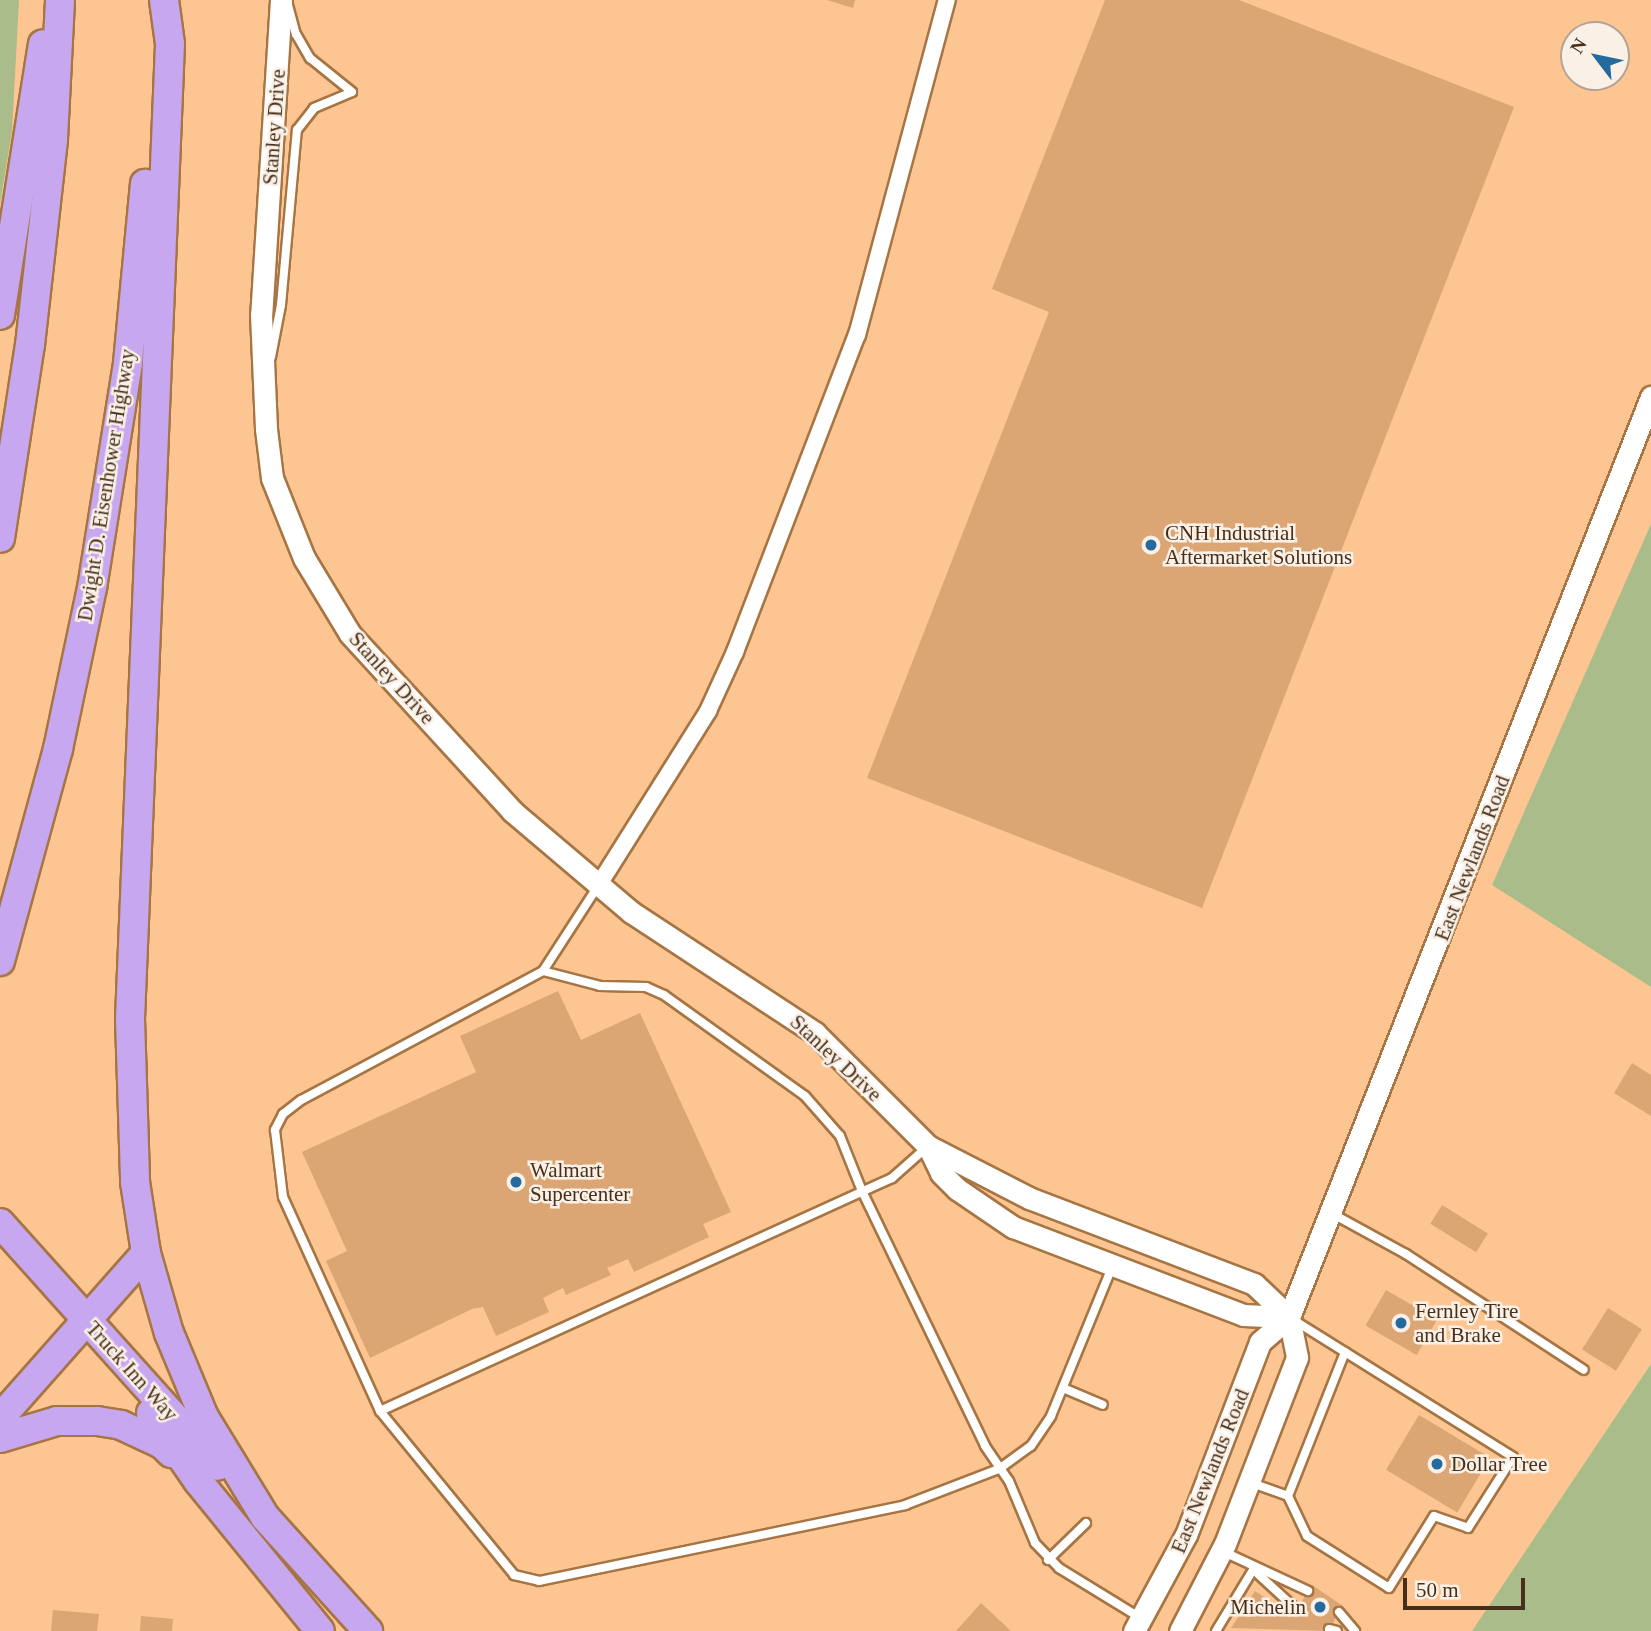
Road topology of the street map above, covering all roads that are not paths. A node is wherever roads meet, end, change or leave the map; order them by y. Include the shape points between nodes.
1 (51, 0) edge
2 (60, 0) edge
3 (163, 0) edge
4 (281, 0) edge
5 (287, 0) edge
6 (947, 0) edge
7 (0, 315) edge
8 (1651, 397) edge
9 (263, 400) junction
10 (0, 538) edge
11 (598, 886) junction
12 (0, 961) edge
13 (543, 971) junction
14 (928, 1146) junction
15 (862, 1191) junction
16 (1331, 1213) junction
17 (0, 1223) edge
18 (146, 1253) junction
19 (1112, 1267) junction
20 (1289, 1317) junction
21 (87, 1322) junction
22 (1345, 1352) junction
23 (1584, 1370) dead end
24 (1063, 1388) junction
25 (1104, 1405) dead end
26 (380, 1411) junction
27 (0, 1418) edge
28 (0, 1438) edge
29 (999, 1469) junction
30 (198, 1481) junction
31 (1249, 1482) junction
32 (1288, 1496) junction
33 (265, 1517) junction
34 (1086, 1522) dead end
35 (1222, 1551) junction
36 (1048, 1560) junction
37 (1253, 1570) junction
38 (1308, 1591) dead end
39 (1296, 1609) dead end
40 (1339, 1612) dead end
41 (1142, 1627) edge
42 (320, 1631) edge
43 (368, 1631) edge
44 (1181, 1631) edge
45 (1216, 1631) edge
46 (1355, 1631) edge

1 - 7 highway
2 - 10 highway via 53,139 30,345
3 - 12 highway, Dwight D. Eisenhower Highway via 128,363 92,588 58,749
3 - 18 highway via 170,44 129,1084 135,1182
4 - 9 street, Stanley Drive via 261,314
5 - 9 lane via 302,47 320,68 352,92 314,108 295,137 281,305
6 - 11 street via 857,335 735,652 708,711
8 - 16 street, East Newlands Road
9 - 11 street, Stanley Drive via 272,478 304,558 350,634 512,811
11 - 13 lane
11 - 14 street, Stanley Drive via 652,927 815,1033
13 - 15 lane via 600,986 646,987 766,1064 805,1096 840,1136
13 - 26 lane via 301,1100 283,1114 275,1130 282,1197
14 - 15 lane via 892,1178
14 - 19 street, Stanley Drive via 941,1173 981,1209 1013,1227
14 - 20 street, Stanley Drive via 1020,1194 1254,1284
15 - 26 lane
15 - 29 lane
16 - 20 street, East Newlands Road
16 - 23 lane via 1406,1254
17 - 21 highway, Truck Inn Way
18 - 21 highway
18 - 33 highway via 185,1375 222,1450
19 - 20 street, Stanley Drive via 1243,1315
19 - 24 lane
20 - 22 lane
20 - 31 street, East Newlands Road via 1297,1357
20 - 41 street, East Newlands Road via 1260,1342 1186,1535
21 - 27 highway
21 - 30 highway
21 - 33 highway, Truck Inn Way
22 - 32 lane
22 - 32 lane via 1513,1457 1468,1528 1434,1516 1389,1588 1307,1536
24 - 25 lane
24 - 29 lane via 1031,1446
26 - 29 lane via 504,1566 526,1580 905,1505
28 - 30 highway via 57,1420 121,1425 162,1444
29 - 36 lane via 1035,1544
30 - 42 highway
31 - 32 lane
31 - 35 street, East Newlands Road
33 - 43 highway
34 - 36 lane
35 - 37 lane
35 - 44 street, East Newlands Road
36 - 41 lane
37 - 38 lane
37 - 39 lane
37 - 45 lane
40 - 46 lane

